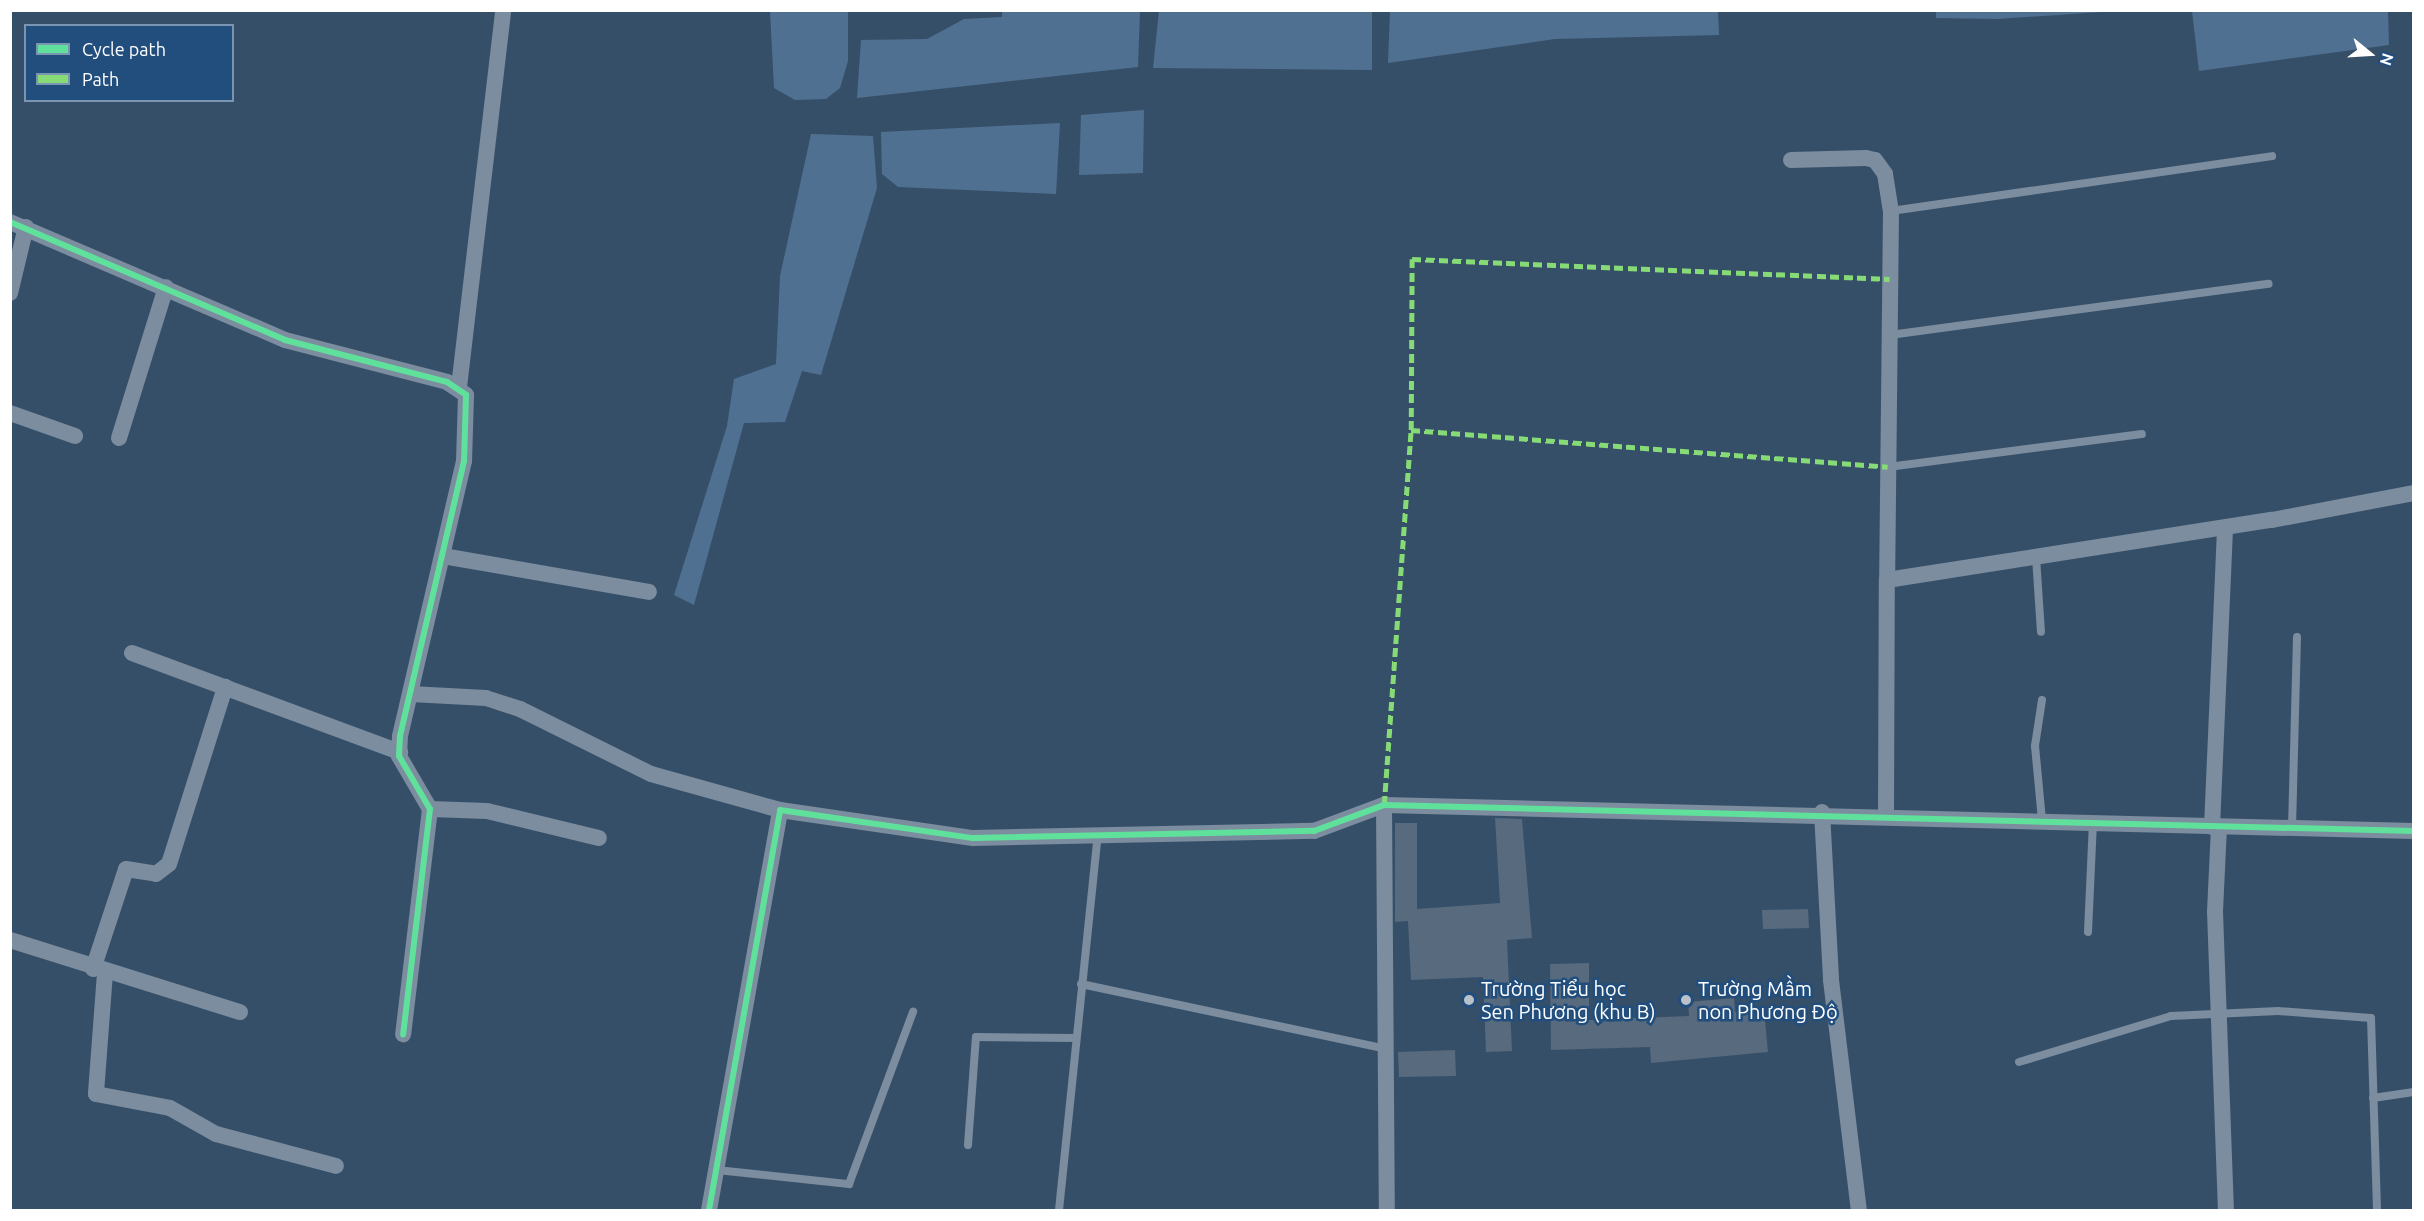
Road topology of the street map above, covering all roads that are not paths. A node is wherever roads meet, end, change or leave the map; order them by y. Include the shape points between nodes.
1 (503, 10) edge
2 (2272, 156) dead end
3 (1791, 160) dead end
4 (1891, 211) junction
5 (18, 225) edge
6 (2269, 284) dead end
7 (166, 287) junction
8 (10, 293) edge
9 (1890, 335) junction
10 (459, 387) junction
11 (10, 413) edge
12 (2142, 434) dead end
13 (75, 436) dead end
14 (119, 438) dead end
15 (1888, 467) junction
16 (2414, 493) edge
17 (2225, 528) junction
18 (442, 556) junction
19 (2036, 557) junction
20 (1887, 580) junction
21 (649, 592) dead end
22 (2041, 632) dead end
23 (2297, 637) dead end
24 (132, 653) dead end
25 (225, 687) junction
26 (411, 693) junction
27 (2042, 700) dead end
28 (400, 752) junction
29 (1384, 805) junction
30 (430, 809) junction
31 (780, 810) junction
32 (1822, 812) junction
33 (1886, 814) junction
34 (2042, 820) junction
35 (2093, 823) junction
36 (2215, 827) junction
37 (2292, 828) junction
38 (2414, 831) edge
39 (1098, 835) junction
40 (599, 838) dead end
41 (2088, 932) dead end
42 (10, 940) edge
43 (99, 971) junction
44 (1081, 984) junction
45 (240, 1012) dead end
46 (913, 1012) dead end
47 (2217, 1013) junction
48 (403, 1034) dead end
49 (1075, 1038) junction
50 (1386, 1049) junction
51 (2019, 1062) dead end
52 (2414, 1092) edge
53 (2373, 1098) junction
54 (968, 1145) dead end
55 (336, 1166) dead end
56 (717, 1170) junction
57 (709, 1210) edge
58 (1059, 1210) edge
59 (1387, 1210) edge
60 (1859, 1210) edge
61 (2226, 1210) edge
62 (2376, 1210) edge

1 - 10 street
2 - 4 lane
3 - 4 street via 1875,160 1885,174
4 - 9 street
5 - 7 street
5 - 8 street
6 - 9 lane
7 - 10 street via 285,340
7 - 14 street
9 - 15 street
10 - 18 street via 466,395 469,424
11 - 13 street
12 - 15 lane
15 - 20 street
16 - 17 street
17 - 19 street
17 - 36 street
18 - 21 street
18 - 26 street
19 - 20 street
19 - 22 lane
20 - 33 street
23 - 37 lane
24 - 25 street
25 - 28 street
25 - 43 street via 169,864 156,874 126,869
26 - 28 street
26 - 31 street via 486,698 520,708 651,774
27 - 34 lane via 2035,746
28 - 30 street
29 - 32 street
29 - 39 street via 1314,831
29 - 50 street
30 - 40 street via 488,810
30 - 48 street
31 - 39 street via 973,838
31 - 56 street
32 - 33 street
32 - 60 street via 1831,980
33 - 34 street
34 - 35 street
35 - 36 street
35 - 41 lane
36 - 37 street
36 - 47 street
37 - 38 street
39 - 44 lane
42 - 43 street
43 - 45 street
43 - 55 street via 96,1094 170,1108 216,1134
44 - 49 lane
44 - 50 lane
46 - 56 lane via 849,1184
47 - 51 lane via 2138,1022 2119,1034
47 - 53 lane via 2372,1018
47 - 61 street
49 - 54 lane via 976,1036
49 - 58 lane
50 - 59 street
52 - 53 lane
53 - 62 lane
56 - 57 street

